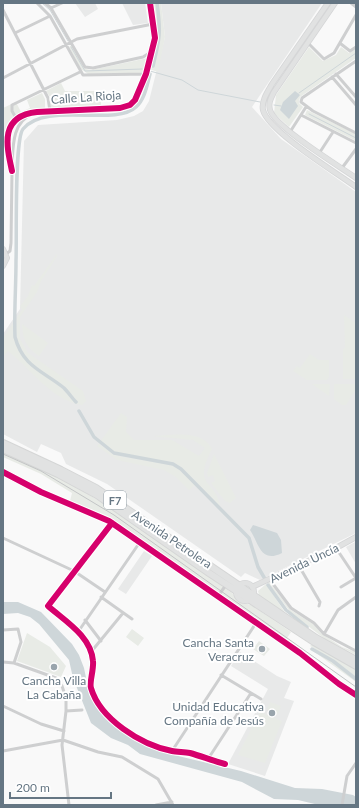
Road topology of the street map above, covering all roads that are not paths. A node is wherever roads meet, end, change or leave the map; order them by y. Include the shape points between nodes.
1 (37, 3) edge
2 (45, 3) edge
3 (62, 3) edge
4 (150, 3) edge
5 (328, 3) edge
6 (335, 3) edge
7 (351, 3) edge
8 (356, 7) edge
9 (51, 8) junction
10 (3, 10) edge
11 (356, 15) edge
12 (4, 16) edge
13 (50, 16) junction
14 (153, 24) junction
15 (15, 33) junction
16 (71, 43) junction
17 (308, 44) junction
18 (341, 44) junction
19 (66, 46) junction
20 (356, 47) edge
21 (152, 52) junction
22 (356, 61) edge
23 (30, 64) junction
24 (80, 72) junction
25 (146, 74) junction
26 (336, 74) junction
27 (332, 77) junction
28 (3, 78) edge
29 (272, 84) junction
30 (278, 87) junction
31 (43, 89) junction
32 (356, 97) edge
33 (356, 105) edge
34 (306, 107) junction
35 (50, 111) junction
36 (37, 112) junction
37 (301, 115) junction
38 (16, 118) junction
39 (290, 132) junction
40 (333, 132) junction
41 (356, 133) edge
42 (356, 143) edge
43 (356, 150) edge
44 (320, 152) junction
45 (342, 168) junction
46 (12, 171) junction
47 (356, 178) edge
48 (356, 187) edge
49 (3, 249) edge
50 (6, 254) junction
51 (3, 266) edge
52 (3, 443) edge
53 (3, 448) edge
54 (3, 472) edge
55 (112, 523) junction
56 (356, 537) edge
57 (3, 538) edge
58 (140, 542) junction
59 (336, 548) junction
60 (299, 566) junction
61 (74, 571) junction
62 (356, 578) edge
63 (270, 580) junction
64 (229, 582) junction
65 (340, 587) dead end
66 (239, 589) junction
67 (105, 592) junction
68 (251, 595) junction
69 (218, 596) junction
70 (356, 597) edge
71 (101, 598) junction
72 (261, 604) junction
73 (319, 606) dead end
74 (123, 612) junction
75 (132, 619) dead end
76 (85, 620) junction
77 (256, 623) junction
78 (3, 630) edge
79 (78, 632) junction
80 (324, 634) junction
81 (101, 642) junction
82 (356, 651) edge
83 (91, 652) junction
84 (356, 660) edge
85 (3, 662) edge
86 (14, 663) junction
87 (356, 666) edge
88 (221, 675) junction
89 (251, 693) junction
90 (356, 694) edge
91 (260, 699) dead end
92 (3, 706) edge
93 (82, 710) dead end
94 (66, 711) junction
95 (64, 731) junction
96 (63, 740) junction
97 (3, 751) edge
98 (172, 751) junction
99 (208, 759) junction
100 (356, 763) edge
101 (225, 764) dead end
102 (173, 804) edge
103 (69, 805) edge
104 (156, 805) edge
105 (342, 805) edge

1 - 13 street
2 - 9 street
3 - 9 street
4 - 14 street, Calle La Rioja
5 - 29 street
6 - 17 street
7 - 8 street
9 - 16 street
10 - 12 street
11 - 18 street
12 - 15 street
13 - 15 street
13 - 19 street
14 - 16 street via 77,39
14 - 21 street, Calle La Rioja via 155,38
15 - 23 street
16 - 19 street
16 - 21 street via 85,67 93,68 143,57
17 - 18 street via 324,59 334,53
17 - 30 street
18 - 20 street via 350,51
19 - 23 street
19 - 24 street
21 - 25 street, Calle La Rioja
22 - 26 street
23 - 28 street
23 - 31 street
24 - 25 street via 89,76
24 - 31 street
25 - 35 street, Calle La Rioja via 139,94 130,105 120,108
26 - 27 street
26 - 32 street
27 - 33 street
27 - 34 street via 302,98 301,102
29 - 30 street
29 - 48 street via 263,102 267,117 284,135
30 - 39 street via 270,100 270,110
31 - 35 street via 48,98
31 - 38 street via 12,105
34 - 37 street
34 - 41 street
35 - 36 street, Calle La Rioja
36 - 38 street, Calle La Rioja
36 - 46 street, Calle La Rioja via 21,121 16,130
37 - 39 street
37 - 40 street
38 - 46 street, Calle La Rioja via 10,128 8,139
39 - 44 street
40 - 42 street
40 - 44 street
43 - 45 street
44 - 45 street
45 - 47 street
46 - 50 street, Calle La Rioja via 11,243 10,251
49 - 50 street
50 - 51 street, Calle La Rioja
52 - 64 highway, Avenida Petrolera / F7 via 96,488
53 - 64 highway, Avenida Petrolera / F7 via 97,495
54 - 55 street
55 - 58 street
55 - 61 street
56 - 59 street, Avenida Uncía
57 - 61 street
58 - 67 street
58 - 69 street
59 - 60 street, Avenida Uncía
59 - 62 street
60 - 63 street, Avenida Uncía
60 - 73 street via 320,602
61 - 67 street
61 - 79 street via 48,606
62 - 65 street
63 - 68 street, Avenida Uncía
63 - 80 street via 291,608 314,623
64 - 66 highway, Avenida Petrolera / F7
64 - 66 highway
64 - 69 street
66 - 68 highway, Avenida Petrolera / F7
66 - 68 street via 240,600
67 - 71 street
68 - 72 highway, F7
68 - 72 highway
69 - 77 street
70 - 80 street via 338,610
71 - 74 street
71 - 76 street
72 - 84 highway, F7
72 - 87 highway, F7 via 314,642
74 - 75 street
74 - 81 street
76 - 79 street
76 - 81 street
77 - 88 street
77 - 90 street
78 - 86 street via 18,629 21,642
79 - 83 street
80 - 82 street
81 - 83 street
83 - 98 street via 91,688 102,708 122,729
85 - 86 street
86 - 94 street via 56,678 64,692
88 - 89 street
88 - 98 street
89 - 91 street
89 - 99 street
92 - 95 street via 41,724
93 - 94 street
94 - 95 street
95 - 96 street
96 - 97 street
96 - 102 street via 128,760 158,779
96 - 103 street
98 - 99 street
99 - 101 street
100 - 105 street via 347,776
102 - 104 street

